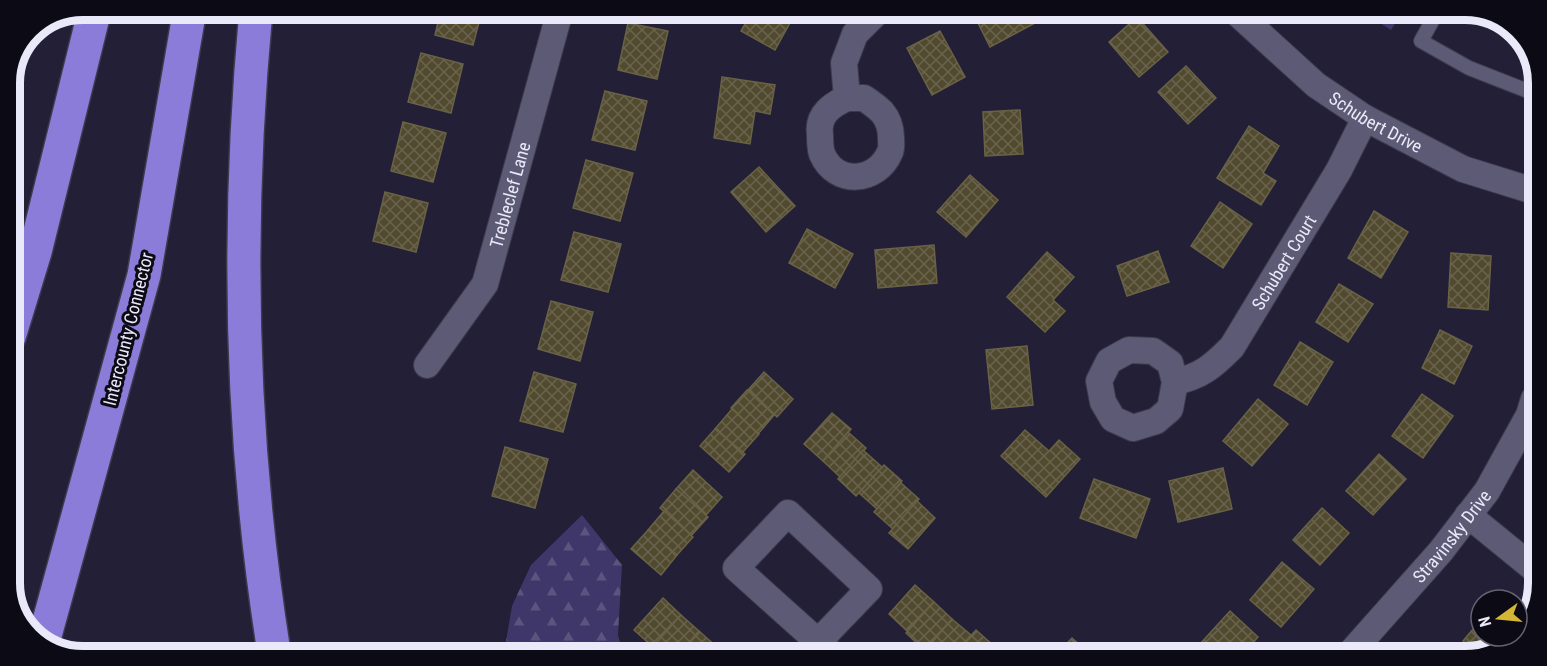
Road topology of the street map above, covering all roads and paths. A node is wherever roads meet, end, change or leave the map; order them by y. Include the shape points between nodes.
1 (92, 20) edge
2 (188, 20) edge
3 (255, 20) edge
4 (558, 20) edge
5 (869, 20) edge
6 (1245, 20) edge
7 (1433, 20) edge
8 (1527, 91) edge
9 (847, 98) dead end
10 (1365, 118) junction
11 (1527, 189) edge
12 (20, 300) edge
13 (427, 365) dead end
14 (1175, 382) dead end
15 (1528, 417) edge
16 (1468, 515) junction
17 (1528, 564) edge
18 (45, 635) edge
19 (273, 646) edge
20 (823, 646) edge
21 (826, 646) edge
22 (1357, 646) edge

1 - 12 highway
2 - 18 highway, Intercounty Connector via 144,275
3 - 19 highway via 243,242 245,335 251,470
4 - 13 street, Trebleclef Lane via 485,284
5 - 9 street via 855,34 844,63
6 - 10 street, Schubert Drive via 1316,85
7 - 8 lane via 1420,41 1469,69
10 - 11 street, Schubert Drive via 1463,169
10 - 14 street, Schubert Court via 1339,170 1232,347 1210,369
15 - 16 street, Stravinsky Drive via 1487,490
16 - 17 street
16 - 22 street, Stravinsky Drive
20 - 21 street via 736,568 788,513 869,589

